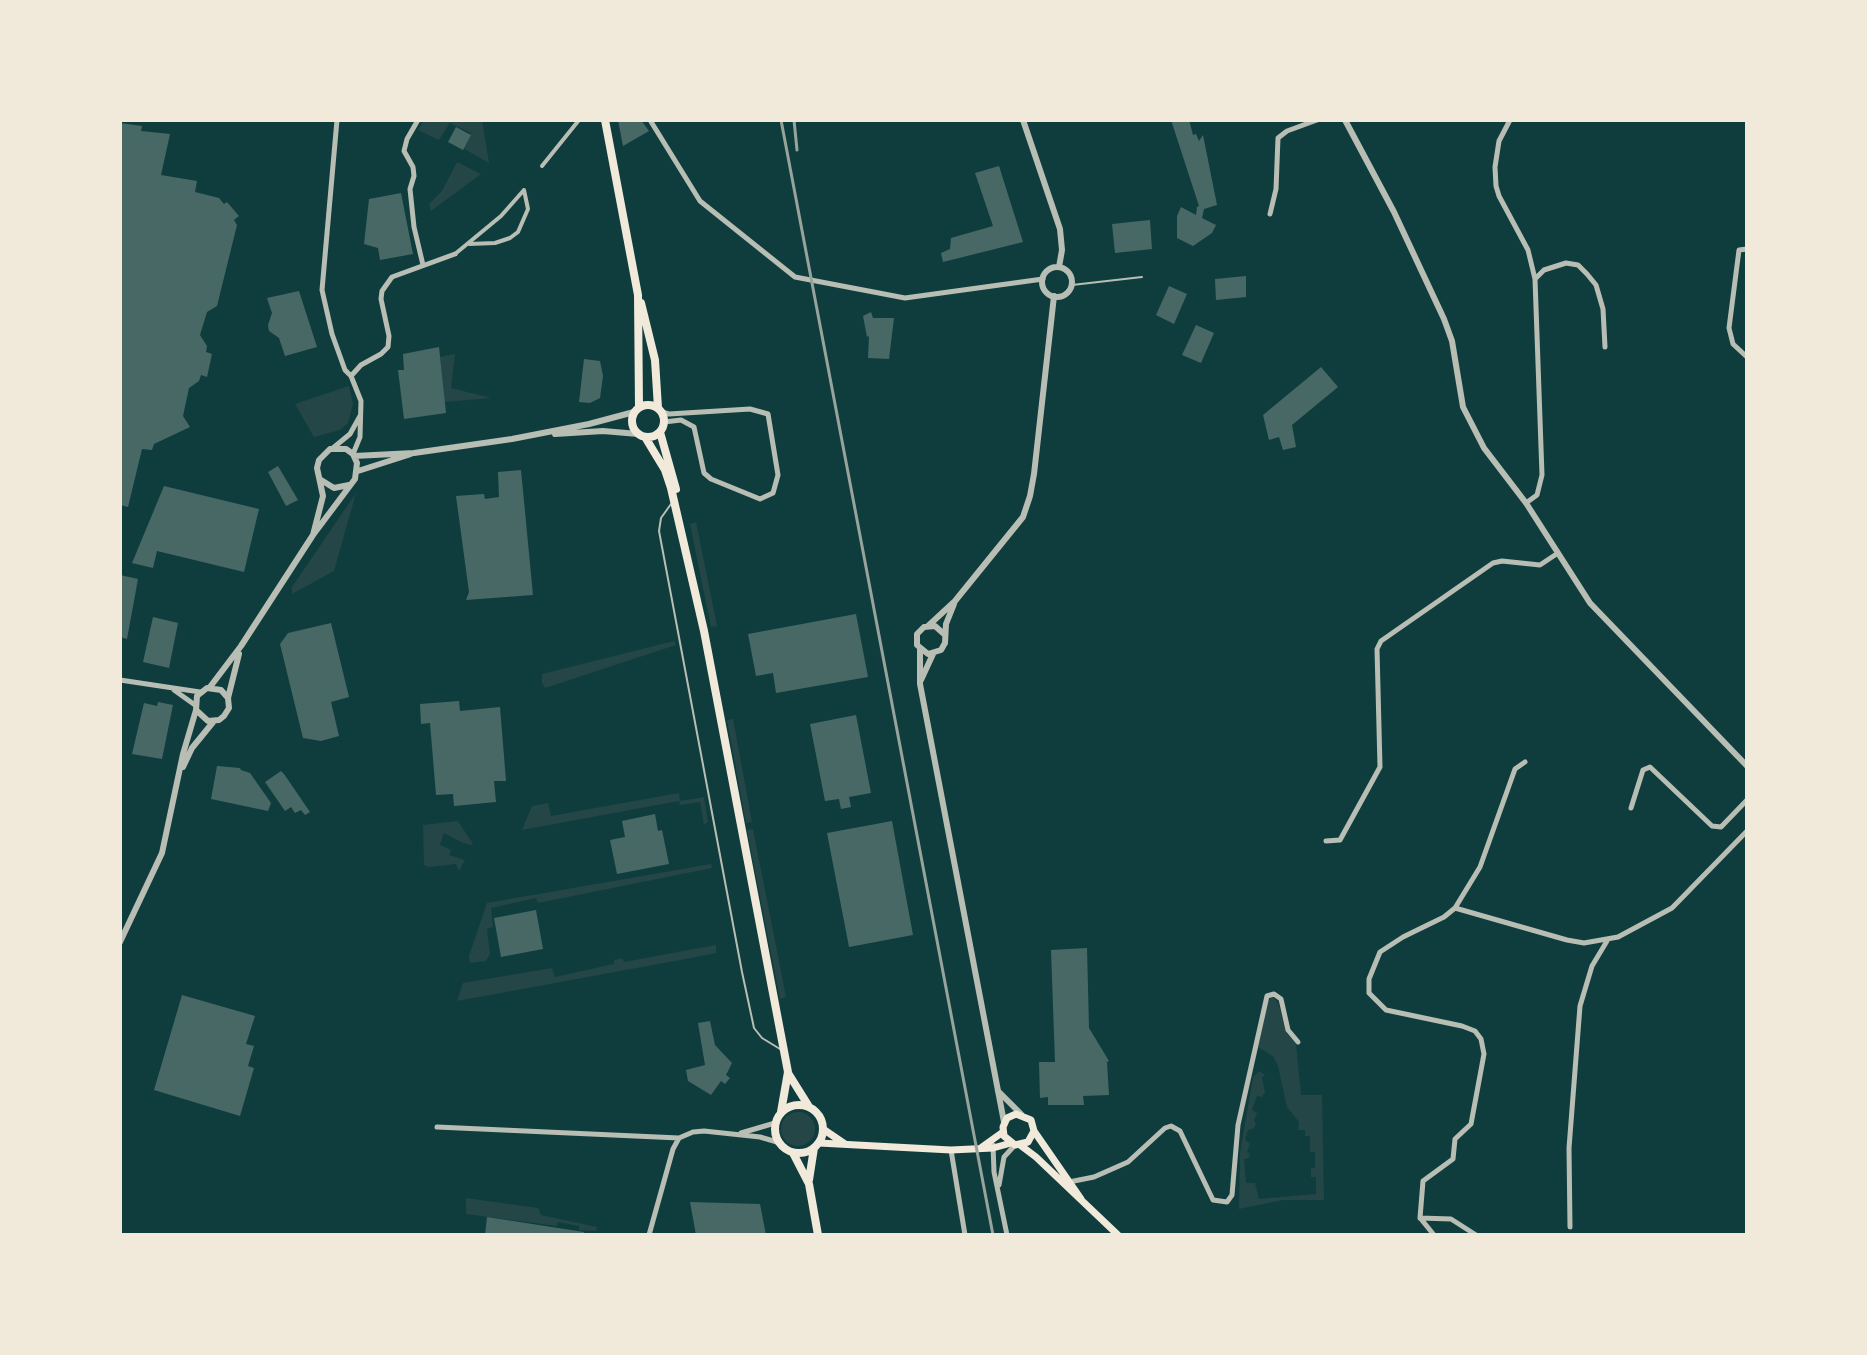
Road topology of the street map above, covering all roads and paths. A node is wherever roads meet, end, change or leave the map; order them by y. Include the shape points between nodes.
1 (337, 120) edge
2 (418, 120) edge
3 (579, 120) edge
4 (605, 120) edge
5 (650, 120) edge
6 (1023, 120) edge
7 (1317, 120) edge
8 (1345, 120) edge
9 (1510, 120) edge
10 (542, 166) dead end
11 (1270, 214) dead end
12 (469, 244) junction
13 (1747, 249) edge
14 (455, 254) joint
15 (423, 265) junction
16 (1059, 267) junction
17 (1142, 277) dead end
18 (1043, 279) junction
19 (1535, 279) junction
20 (1072, 285) junction
21 (638, 295) junction
22 (1054, 296) junction
23 (1605, 347) dead end
24 (1747, 357) edge
25 (351, 376) junction
26 (636, 409) junction
27 (660, 410) junction
28 (362, 411) junction
29 (664, 422) junction
30 (660, 432) junction
31 (527, 436) junction
32 (642, 436) junction
33 (333, 448) junction
34 (414, 453) junction
35 (353, 455) junction
36 (358, 471) junction
37 (321, 480) junction
38 (349, 485) junction
39 (674, 500) junction
40 (1526, 503) junction
41 (313, 535) junction
42 (1558, 553) junction
43 (955, 601) junction
44 (928, 626) junction
45 (704, 631) junction
46 (944, 634) junction
47 (241, 646) junction
48 (920, 650) junction
49 (933, 654) junction
50 (120, 680) edge
51 (920, 684) junction
52 (210, 687) junction
53 (173, 690) junction
54 (200, 692) junction
55 (228, 698) junction
56 (196, 707) junction
57 (214, 721) junction
58 (1525, 762) dead end
59 (1747, 766) edge
60 (180, 773) junction
61 (1747, 800) edge
62 (1631, 808) dead end
63 (1747, 831) edge
64 (1326, 841) dead end
65 (1455, 908) junction
66 (1608, 940) junction
67 (120, 942) edge
68 (1298, 1042) dead end
69 (784, 1051) junction
70 (788, 1072) junction
71 (997, 1089) junction
72 (808, 1106) junction
73 (781, 1112) junction
74 (1021, 1114) junction
75 (1005, 1122) junction
76 (775, 1123) junction
77 (437, 1127) dead end
78 (823, 1129) junction
79 (1034, 1131) junction
80 (1003, 1132) junction
81 (737, 1134) junction
82 (679, 1138) junction
83 (993, 1139) junction
84 (777, 1142) junction
85 (1015, 1144) junction
86 (847, 1145) junction
87 (816, 1146) junction
88 (980, 1148) junction
89 (993, 1148) junction
90 (951, 1150) junction
91 (793, 1153) junction
92 (1069, 1182) junction
93 (809, 1184) junction
94 (999, 1190) junction
95 (1081, 1199) junction
96 (1420, 1218) junction
97 (1570, 1227) dead end
98 (649, 1235) edge
99 (818, 1235) edge
100 (965, 1235) edge
101 (1007, 1235) edge
102 (1118, 1235) edge
103 (1434, 1235) edge
104 (1476, 1235) edge

1 - 25 street via 322,290 332,334
2 - 15 street via 404,151 413,167 410,189
3 - 10 street
4 - 21 main road
5 - 18 street via 700,201 795,277 905,298
6 - 16 street via 1060,229
7 - 11 street via 1278,138
8 - 40 street via 1444,319 1463,407 1484,448
9 - 19 street via 1499,141 1496,186 1528,250
12 - 12 street via 501,216 524,190 528,209 518,232 495,243
12 - 14 street
13 - 24 street via 1739,250 1729,328 1733,344
14 - 15 street
15 - 25 street via 392,277 382,291 390,342
16 - 18 street
16 - 20 street via 1069,273
17 - 20 lane
18 - 22 street via 1046,292
19 - 23 street via 1544,270 1578,265 1596,285
19 - 40 street via 1542,475 1537,495
20 - 22 street via 1065,294
21 - 26 main road
21 - 27 main road via 655,360
22 - 43 street via 1030,496 1010,536
25 - 28 street
26 - 27 main road via 649,404
26 - 31 street
26 - 32 main road via 632,424
27 - 29 main road
27 - 29 street via 669,414 750,409 768,414 778,475 773,493 760,499 711,479 704,473 694,427 681,420
28 - 33 street via 355,428
28 - 35 street
29 - 30 main road
30 - 32 main road
30 - 45 main road
31 - 32 street via 603,431
31 - 34 street
32 - 39 main road via 665,470
33 - 35 street
33 - 37 street via 319,460
34 - 35 street
34 - 36 street
35 - 36 street
36 - 38 street
37 - 38 street via 334,488
37 - 41 street via 322,506
38 - 41 street
39 - 45 main road
39 - 69 lane via 659,531 742,972 754,1028
40 - 42 street
41 - 47 street
42 - 59 street via 1590,603
42 - 64 street via 1540,565 1493,563 1381,641 1380,767 1340,840
43 - 44 street
43 - 46 street
44 - 46 street
44 - 48 street via 917,634
45 - 69 main road
46 - 49 street via 944,646
47 - 52 street
47 - 55 street
48 - 49 street
48 - 51 street
49 - 51 street
50 - 53 street
51 - 71 street
52 - 54 street
52 - 55 street
53 - 54 street
53 - 56 street
54 - 56 street
55 - 57 street via 228,711
56 - 57 street via 203,719
56 - 60 street
57 - 60 street
58 - 65 street via 1515,769 1480,867
60 - 67 street via 162,853
61 - 62 street via 1721,827 1712,826 1650,767 1643,770
63 - 66 street via 1672,908
65 - 66 street via 1567,940
65 - 96 street via 1380,952 1369,979 1369,993 1386,1010 1462,1026 1481,1039 1484,1054 1471,1124 1455,1139 1453,1159 1423,1181
66 - 97 street via 1592,966 1580,1006 1569,1148
68 - 92 street via 1288,1030 1281,999 1271,993 1264,1001 1227,1202 1213,1200 1180,1131 1171,1126 1128,1162
69 - 70 main road
70 - 72 main road
70 - 73 main road
71 - 74 street
71 - 75 street
72 - 73 main road via 791,1105
72 - 78 main road
73 - 76 main road
74 - 75 main road
74 - 79 main road via 1031,1120
75 - 80 main road
76 - 81 street
76 - 84 main road
77 - 82 street
78 - 86 main road
78 - 87 main road
79 - 85 main road via 1028,1142
79 - 92 main road
80 - 83 main road
80 - 85 main road
81 - 82 street via 704,1131
81 - 84 street
82 - 98 street
83 - 88 main road
83 - 89 street
84 - 91 main road
85 - 89 main road
85 - 94 street via 1004,1157
85 - 95 main road
86 - 87 main road
86 - 90 main road
87 - 91 main road
87 - 93 main road
88 - 89 main road
88 - 90 main road
89 - 94 street
90 - 100 street
91 - 93 main road
92 - 95 main road
93 - 99 main road
94 - 101 street
95 - 102 main road
96 - 103 street
96 - 104 street via 1451,1219

